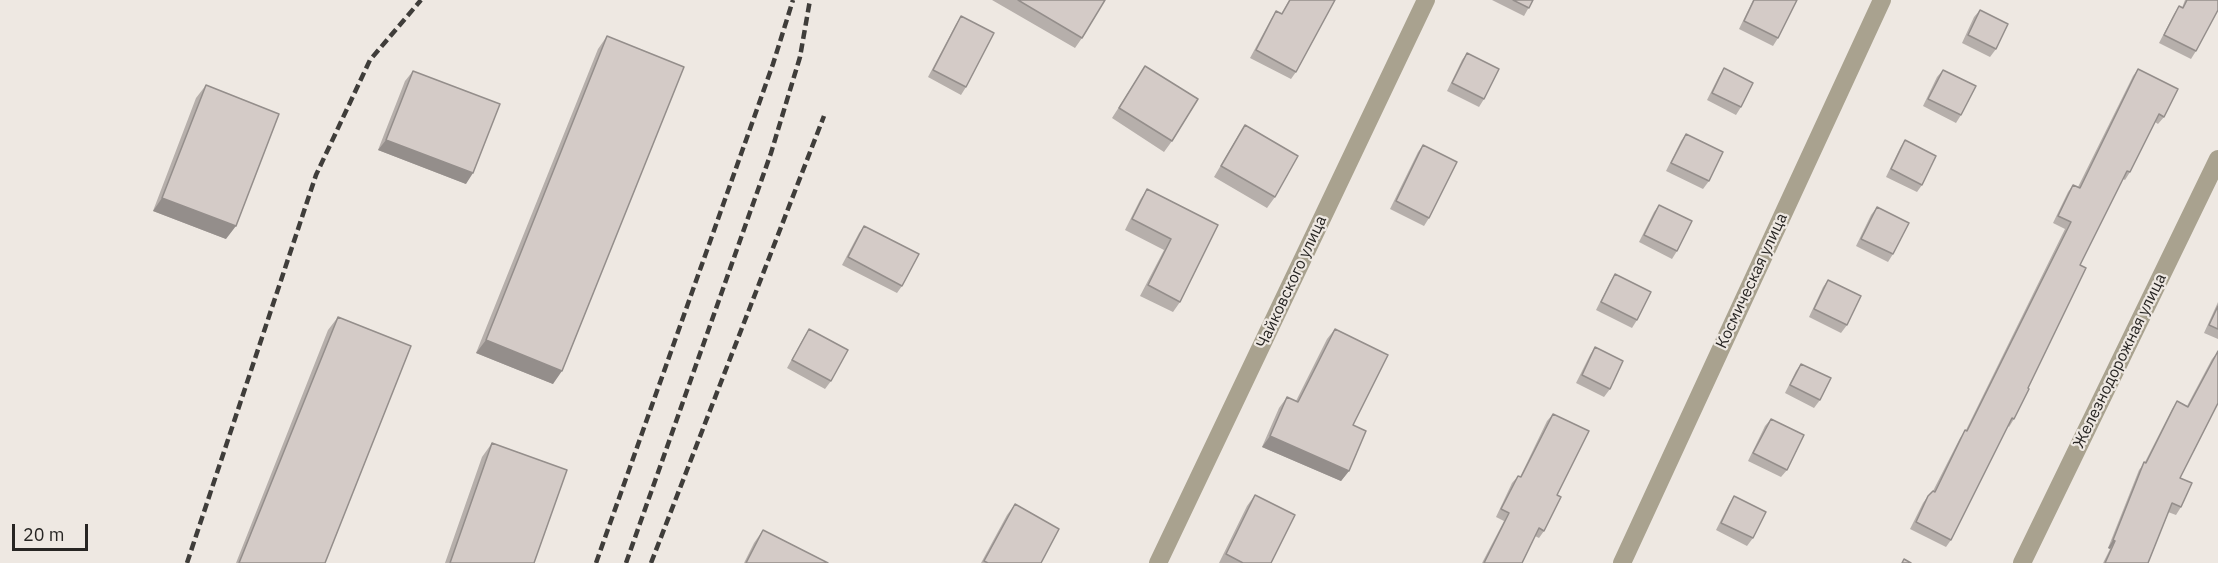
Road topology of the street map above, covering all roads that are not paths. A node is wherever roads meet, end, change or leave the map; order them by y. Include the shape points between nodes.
1 (1426, 0) edge
2 (1882, 0) edge
3 (2218, 159) edge
4 (1158, 563) edge
5 (1622, 563) edge
6 (2022, 563) edge

1 - 4 street, Чайковского улица
2 - 5 street, Космическая улица
3 - 6 street, Железнодорожная улица

